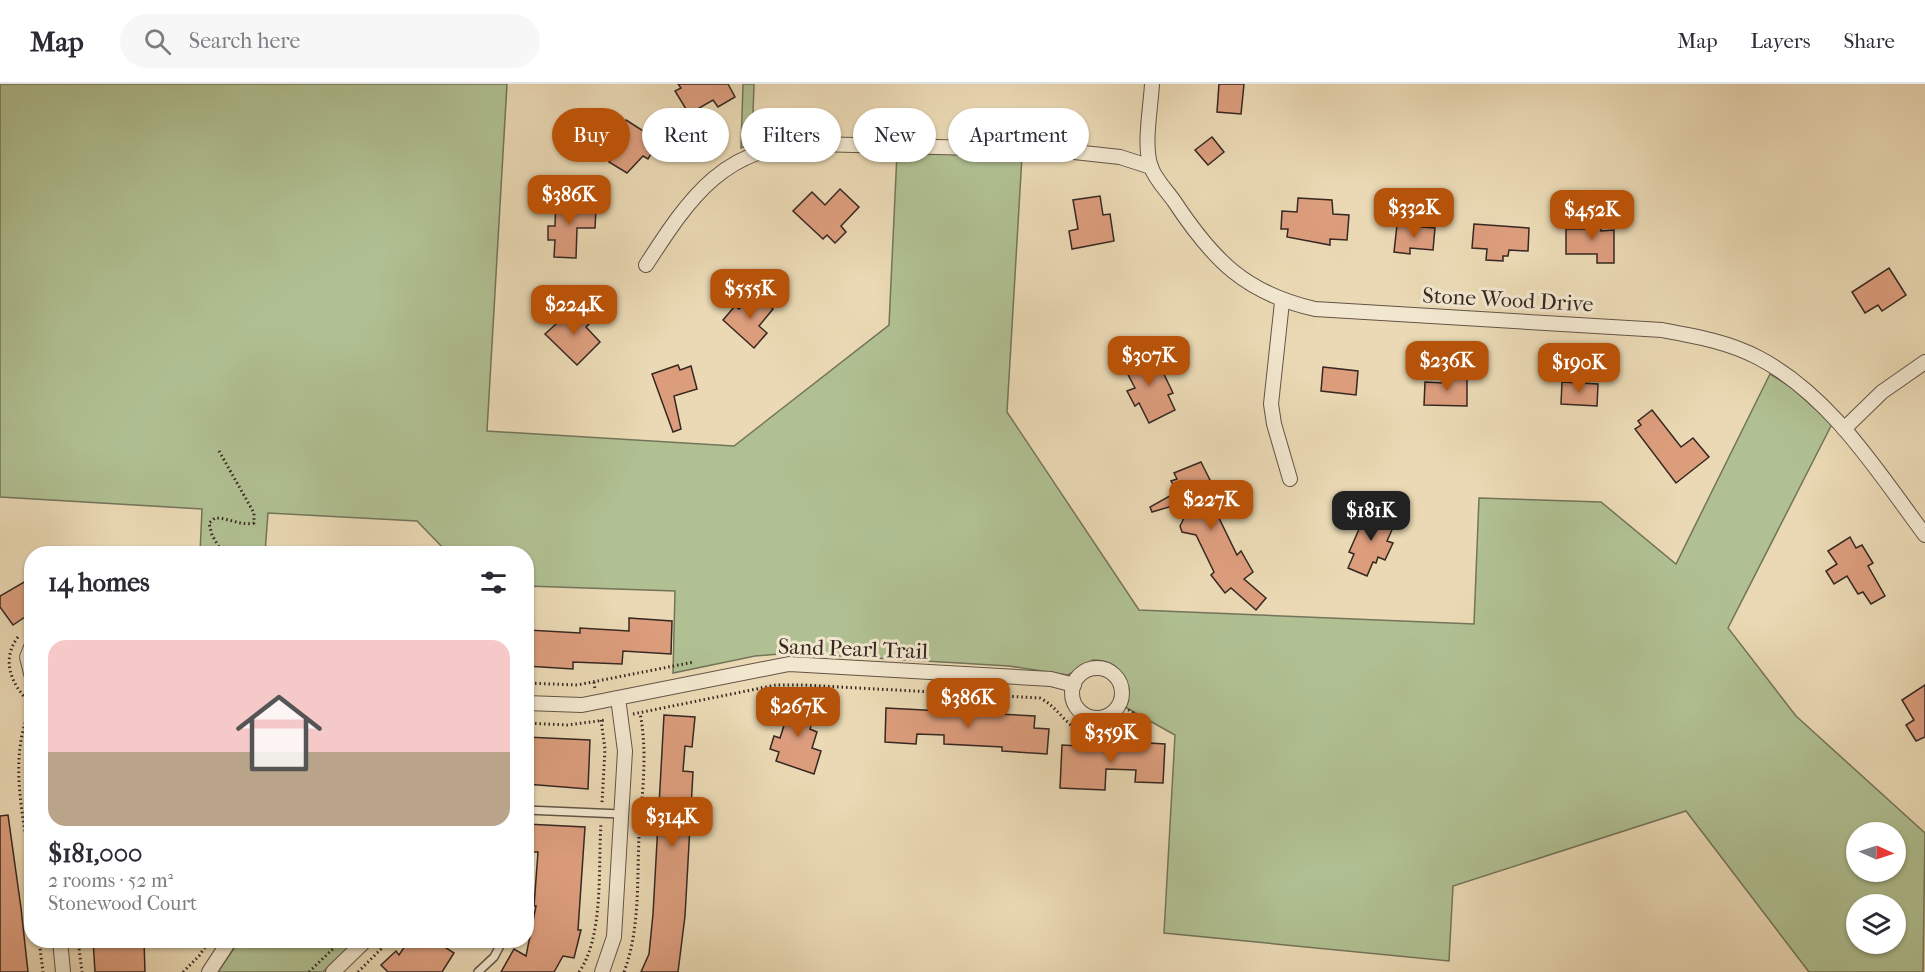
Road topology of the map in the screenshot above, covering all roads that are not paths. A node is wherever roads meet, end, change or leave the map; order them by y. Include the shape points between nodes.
1 (1152, 84) edge
2 (1150, 167) junction
3 (646, 265) dead end
4 (1282, 302) junction
5 (1925, 362) edge
6 (1844, 429) junction
7 (1290, 479) dead end
8 (1925, 535) edge
9 (1074, 685) junction
10 (618, 698) junction
11 (534, 703) edge
12 (534, 810) edge
13 (621, 814) junction
14 (61, 948) edge
15 (225, 948) edge
16 (358, 948) edge
17 (499, 948) edge
18 (63, 972) edge
19 (209, 972) edge
20 (333, 972) edge
21 (478, 972) edge
22 (602, 972) edge

1 - 2 street
2 - 3 street via 1120,157 1056,150 814,144 774,147 738,162 707,182 683,209
2 - 4 street, Stone Wood Drive via 1222,264
4 - 6 street, Stone Wood Drive via 1316,309 1662,330 1709,339 1758,358 1796,383
4 - 7 street via 1271,404
5 - 6 street via 1882,392
6 - 8 street, Stone Wood Drive
9 - 9 street via 1072,693 1077,707 1089,716 1105,717 1119,704 1120,684 1109,671 1092,668 1078,677
9 - 10 street, Sand Pearl Trail via 1051,680 789,664
10 - 11 street, Sand Pearl Trail via 565,705
10 - 13 street via 625,751
12 - 13 lane
13 - 22 street via 614,937
14 - 18 street
15 - 19 street
16 - 20 street
17 - 21 lane

